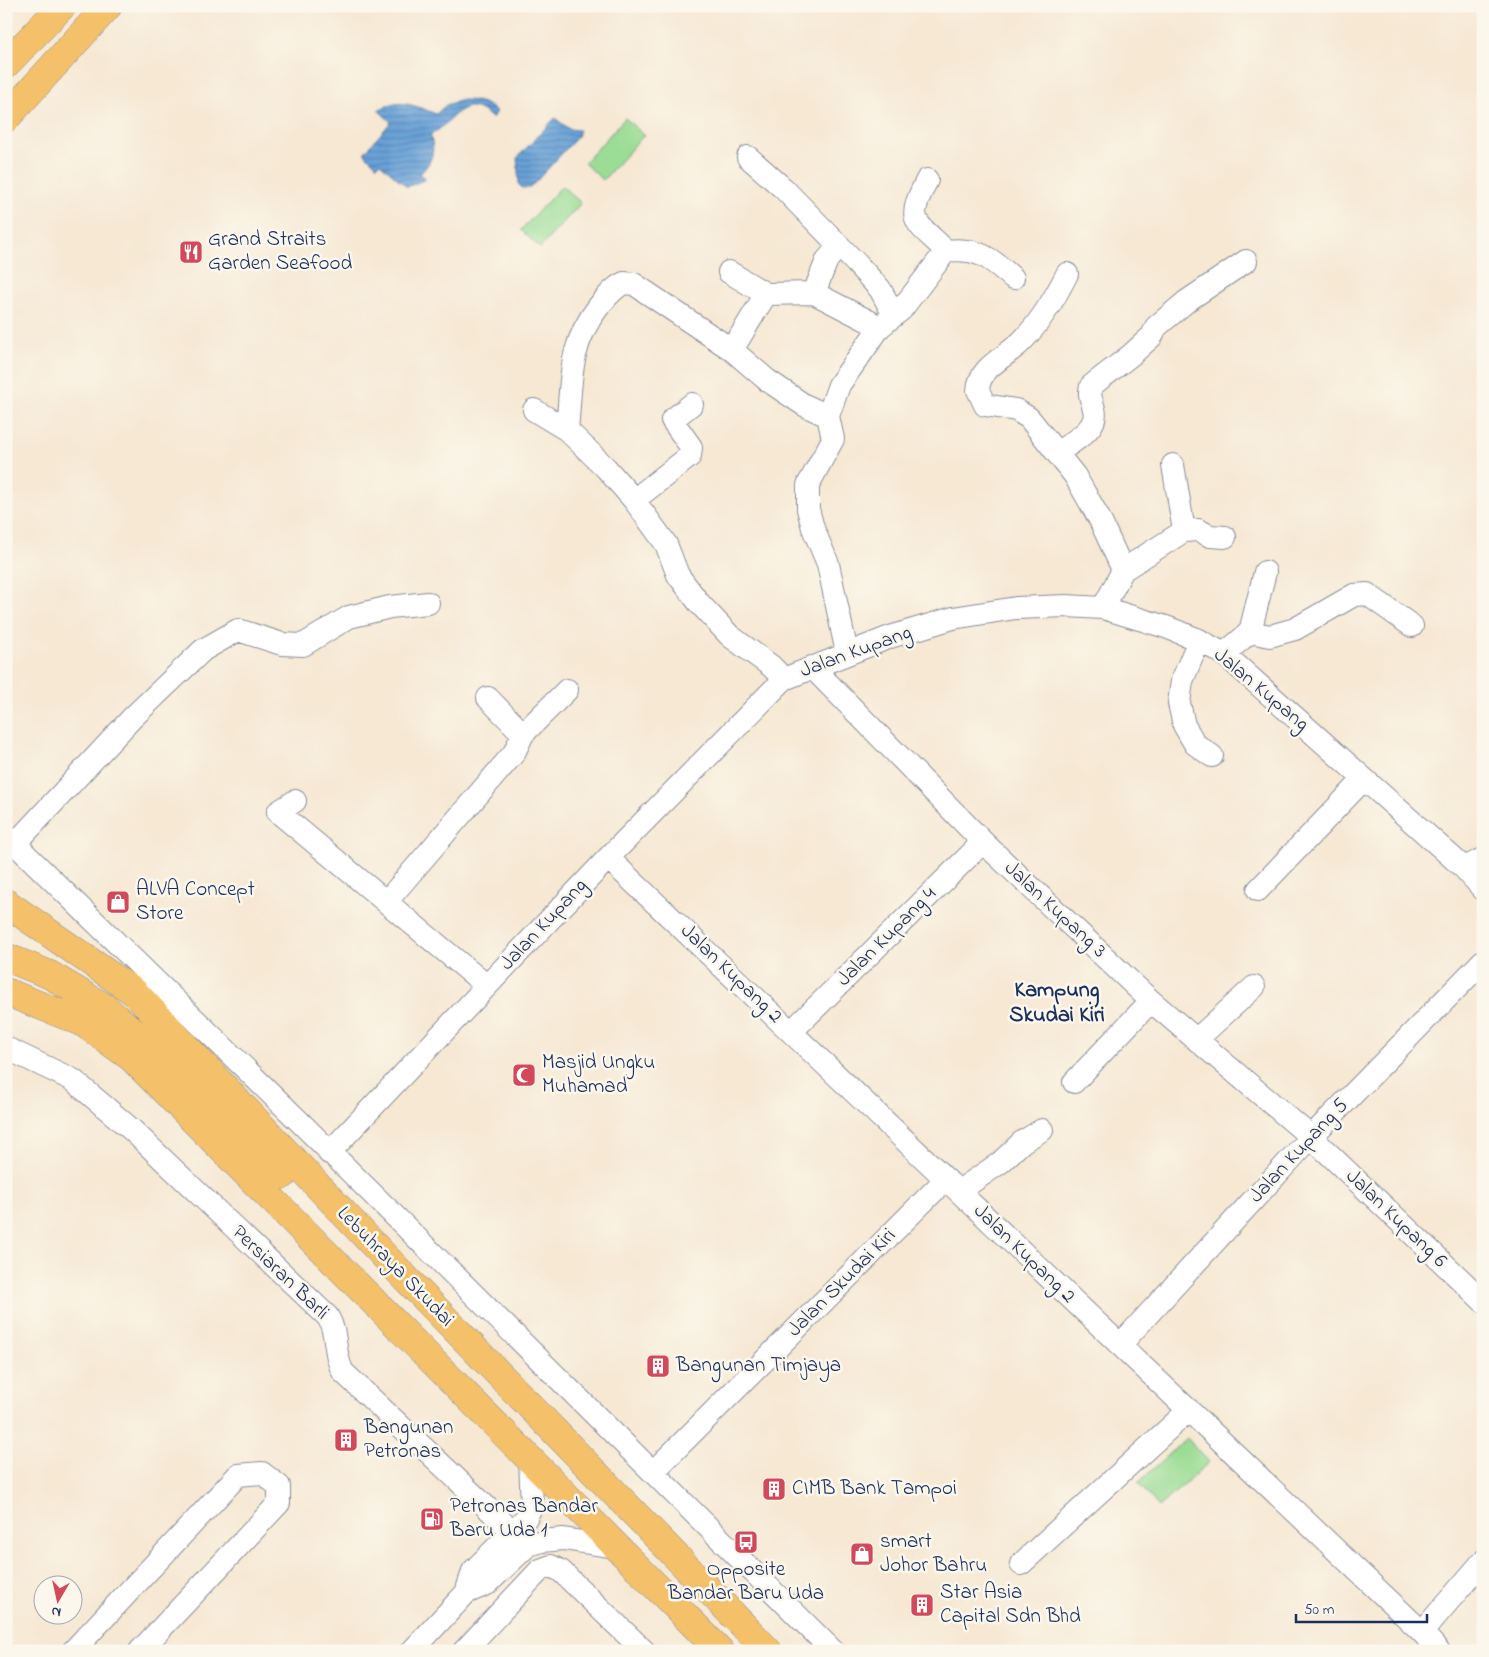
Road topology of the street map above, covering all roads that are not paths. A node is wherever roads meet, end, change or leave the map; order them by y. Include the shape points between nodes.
1 (62, 6) edge
2 (108, 6) edge
3 (6, 64) edge
4 (6, 118) edge
5 (748, 157) dead end
6 (927, 180) dead end
7 (839, 246) junction
8 (946, 251) junction
9 (1246, 261) dead end
10 (729, 272) dead end
11 (1067, 274) dead end
12 (1013, 278) dead end
13 (814, 293) junction
14 (766, 294) junction
15 (887, 321) junction
16 (732, 350) junction
17 (692, 404) dead end
18 (534, 410) dead end
19 (828, 416) junction
20 (567, 430) junction
21 (1057, 453) junction
22 (1173, 465) dead end
23 (634, 500) junction
24 (1184, 531) junction
25 (1225, 537) dead end
26 (1123, 570) junction
27 (1265, 572) dead end
28 (428, 603) dead end
29 (1103, 608) junction
30 (1412, 626) dead end
31 (1250, 632) junction
32 (1199, 640) junction
33 (848, 653) junction
34 (1224, 654) junction
35 (812, 667) junction
36 (784, 679) junction
37 (567, 690) dead end
38 (488, 698) dead end
39 (523, 734) junction
40 (1212, 756) dead end
41 (1364, 779) junction
42 (295, 801) dead end
43 (11, 839) edge
44 (982, 842) junction
45 (608, 858) junction
46 (1473, 864) edge
47 (1483, 889) edge
48 (1258, 890) dead end
49 (386, 902) junction
50 (6, 903) edge
51 (6, 957) edge
52 (1483, 960) edge
53 (487, 986) junction
54 (1254, 987) dead end
55 (6, 992) edge
56 (1151, 1001) junction
57 (791, 1032) junction
58 (1197, 1039) junction
59 (6, 1048) edge
60 (1074, 1082) dead end
61 (1042, 1130) dead end
62 (1311, 1137) junction
63 (329, 1153) junction
64 (952, 1185) junction
65 (390, 1262) junction
66 (1483, 1301) edge
67 (1120, 1345) junction
68 (1188, 1410) junction
69 (530, 1461) junction
70 (654, 1471) junction
71 (513, 1532) junction
72 (615, 1547) junction
73 (1483, 1561) edge
74 (1021, 1564) dead end
75 (466, 1594) junction
76 (1422, 1632) junction
77 (73, 1651) edge
78 (140, 1651) edge
79 (412, 1651) edge
80 (464, 1651) edge
81 (644, 1651) edge
82 (720, 1651) edge
83 (768, 1651) edge
84 (833, 1651) edge
85 (1439, 1651) edge

1 - 3 highway
2 - 4 highway
5 - 7 street
6 - 8 street via 913,214
7 - 13 street via 827,260
7 - 15 street via 880,289
8 - 12 street via 979,252
8 - 15 street
9 - 21 street via 1187,301 1156,327 1152,336 1131,355 1092,386 1090,399 1095,410 1090,428
10 - 14 street
11 - 21 street via 1040,319 1020,343 982,374 978,390 985,405 1016,410 1029,418
13 - 14 street
13 - 15 street
14 - 16 street
15 - 19 street via 839,385
16 - 19 street via 767,380 804,405
16 - 20 street via 634,284 617,286 592,315 577,344 569,380
17 - 23 street via 672,420 691,447 690,456
18 - 20 street
19 - 33 street via 833,439 808,485 808,508 828,564
20 - 23 street
21 - 26 street via 1075,476 1099,518
22 - 24 street
23 - 36 street via 666,544 678,575 699,604 730,636
24 - 25 street via 1198,530 1210,536
24 - 26 street
26 - 29 street
27 - 31 street
28 - 43 street via 390,607 349,617 303,645 282,644 238,630 203,650
29 - 32 street, Jalan Kupang
29 - 33 street, Jalan Kupang via 1016,608 953,618
30 - 31 street via 1367,594 1354,595 1295,629 1270,636
31 - 34 street
32 - 34 street, Jalan Kupang
32 - 40 street via 1182,681 1179,703 1184,725 1195,744
33 - 35 street, Jalan Kupang
34 - 41 street, Jalan Kupang
35 - 36 street, Jalan Kupang
35 - 44 street, Jalan Kupang 3
36 - 45 street, Jalan Kupang
37 - 39 street
38 - 39 street
39 - 49 street via 514,753
41 - 46 street, Jalan Kupang
41 - 48 street
42 - 49 street via 278,812
43 - 63 street
44 - 56 street, Jalan Kupang 3
44 - 57 street, Jalan Kupang 4
45 - 53 street, Jalan Kupang
45 - 57 street, Jalan Kupang 2
46 - 47 street, Jalan Kupang
49 - 53 street
50 - 65 highway, Lebuhraya Skudai via 134,992
51 - 65 highway via 50,974 104,1007 153,1050 349,1240
52 - 62 street, Jalan Kupang 5
53 - 63 street, Jalan Kupang
54 - 58 street
55 - 69 highway, Lebuhraya Skudai via 82,1022 132,1058
56 - 58 street, Jalan Kupang 3
56 - 60 street
57 - 64 street, Jalan Kupang 2
58 - 62 street, Jalan Kupang 3
59 - 71 street, Persiaran Barli via 38,1061 78,1085 132,1130 328,1317 334,1328 338,1363 343,1372
61 - 64 street, Jalan Skudai Kiri via 1022,1142 1001,1162
62 - 66 street, Jalan Kupang 6
62 - 67 street, Jalan Kupang 5
63 - 70 street
64 - 67 street, Jalan Kupang 2
64 - 70 street, Jalan Skudai Kiri
65 - 83 highway, Lebuhraya Skudai
67 - 68 street, Jalan Kupang 2
68 - 74 street
68 - 76 street, Jalan Kupang 2
69 - 71 street via 532,1505 526,1518
69 - 72 highway, Lebuhraya Skudai
70 - 84 street
71 - 75 street via 473,1571
72 - 75 street via 563,1539 528,1545 487,1584
72 - 82 highway, Lebuhraya Skudai
73 - 76 street
75 - 79 street
76 - 85 street, Jalan Kupang 2
77 - 78 street via 238,1475 262,1473 279,1486 279,1502
80 - 81 street via 540,1570 551,1566

